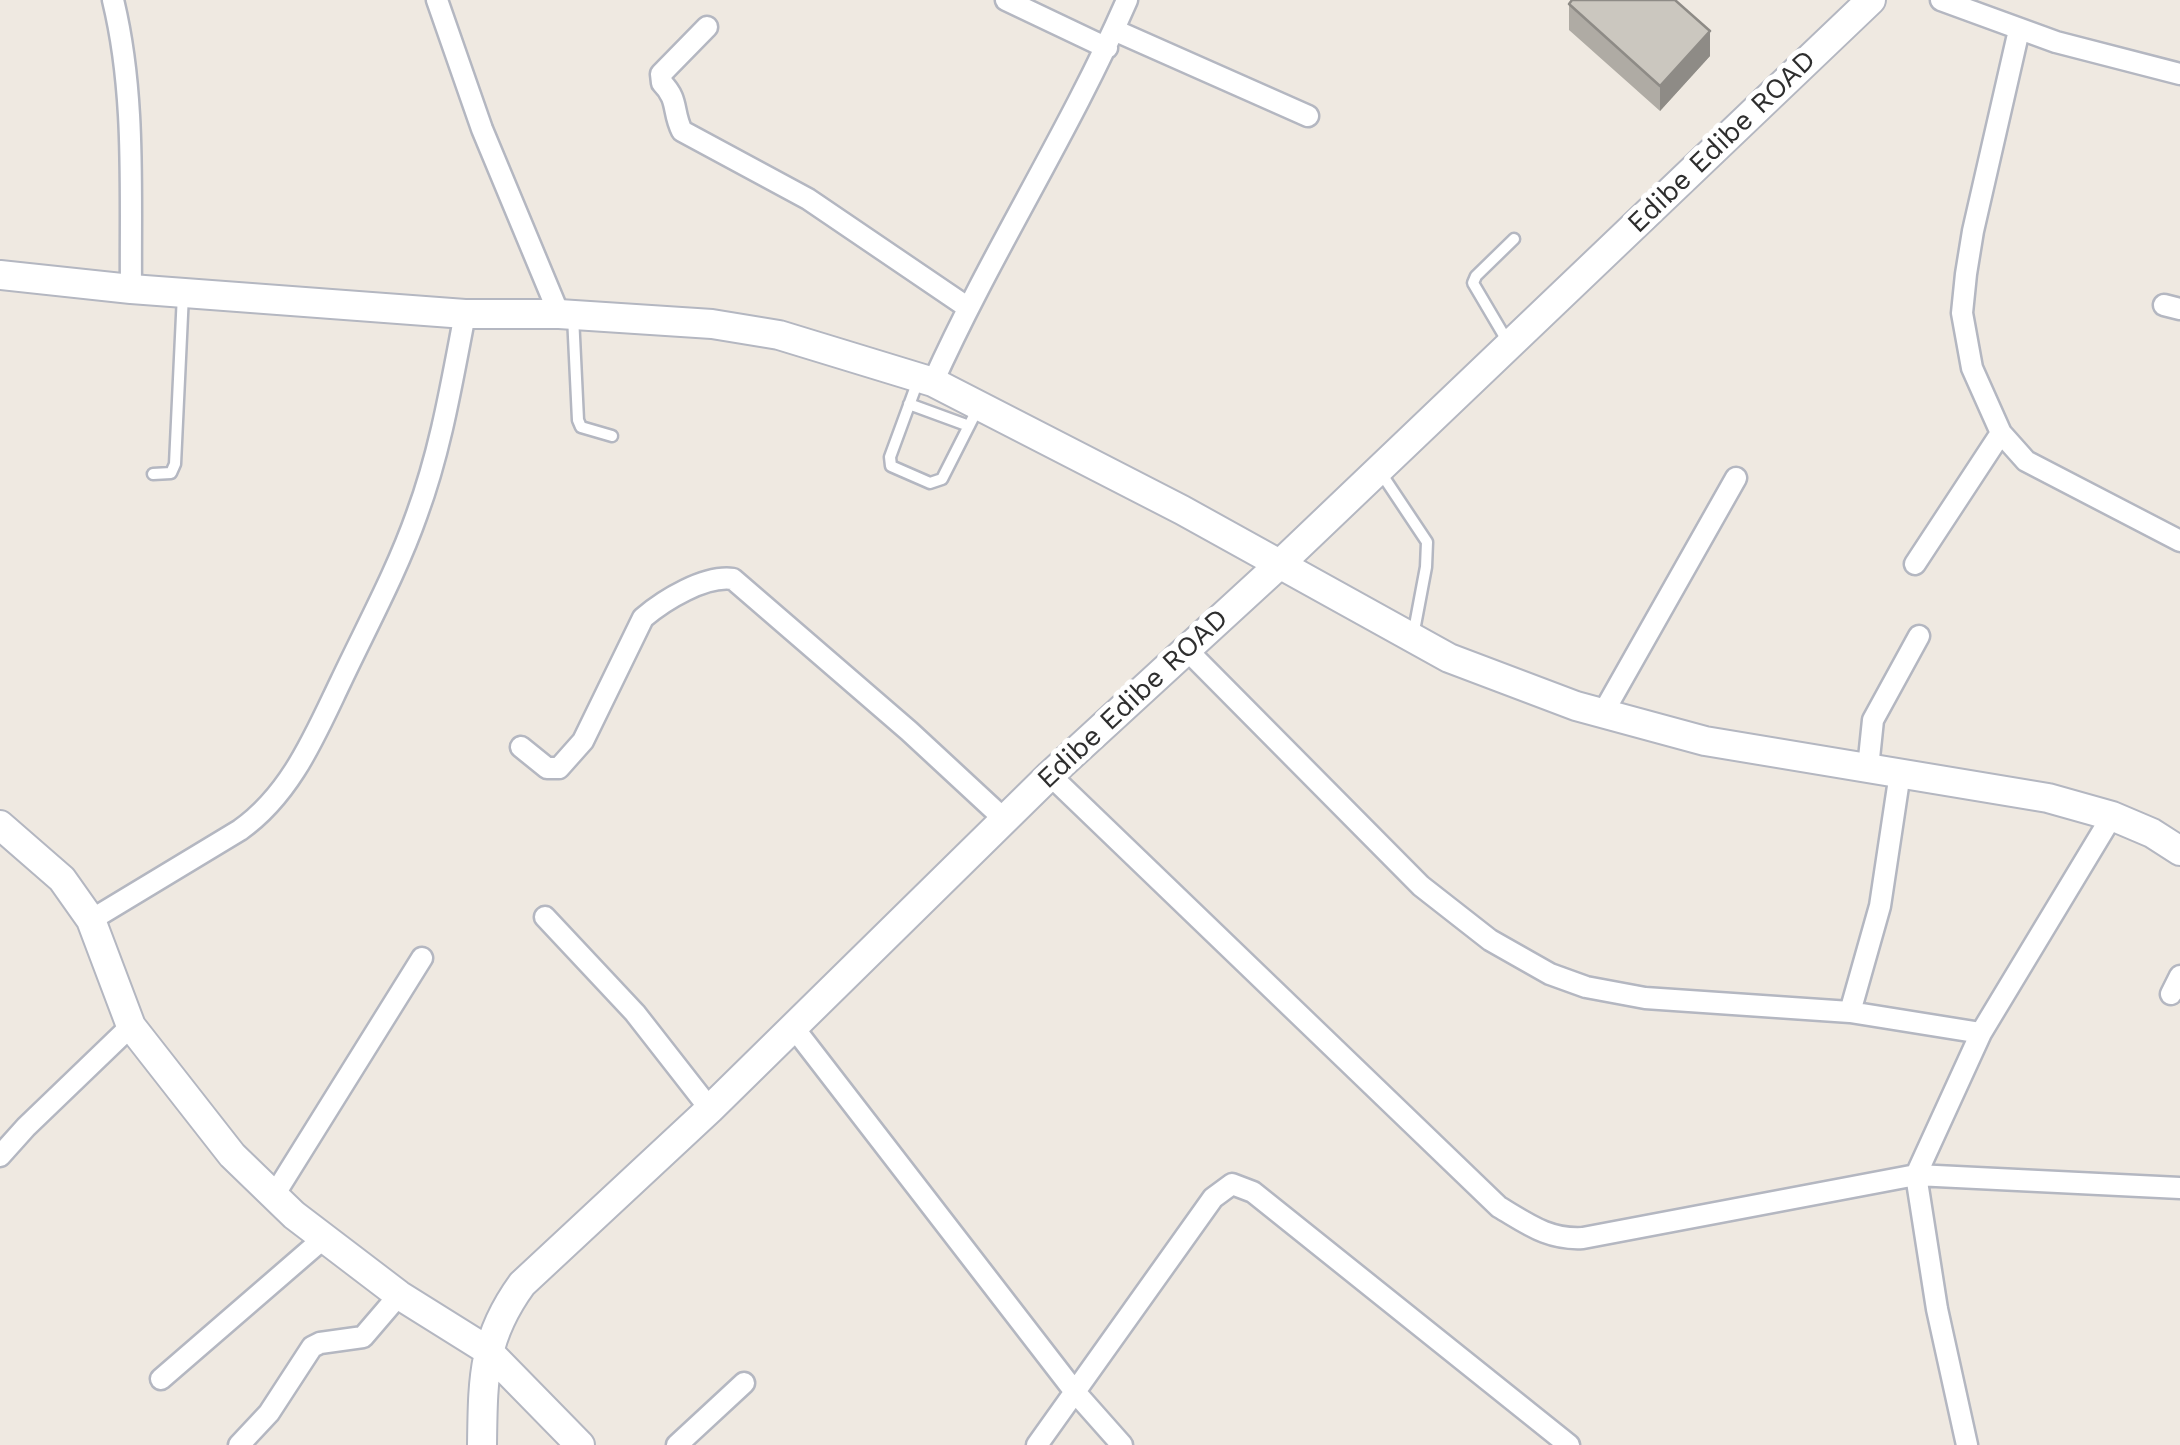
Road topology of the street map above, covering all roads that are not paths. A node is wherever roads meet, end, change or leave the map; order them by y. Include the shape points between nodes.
1 (113, 0) edge
2 (437, 0) edge
3 (1006, 0) edge
4 (1127, 0) edge
5 (1871, 0) edge
6 (1941, 0) edge
7 (707, 27) dead end
8 (2019, 30) junction
9 (1110, 39) junction
10 (2180, 74) edge
11 (1308, 116) dead end
12 (1514, 239) dead end
13 (0, 275) edge
14 (131, 289) junction
15 (183, 293) junction
16 (966, 307) junction
17 (465, 314) junction
18 (566, 315) junction
19 (1509, 345) junction
20 (926, 380) junction
21 (909, 404) junction
22 (974, 416) junction
23 (2000, 433) junction
24 (612, 436) dead end
25 (1378, 470) junction
26 (153, 474) dead end
27 (1736, 478) dead end
28 (2180, 541) edge
29 (1280, 563) junction
30 (1915, 564) dead end
31 (1919, 636) dead end
32 (1412, 637) junction
33 (1187, 650) junction
34 (1602, 712) junction
35 (521, 747) dead end
36 (1868, 768) junction
37 (1900, 773) junction
38 (1050, 775) junction
39 (2112, 816) junction
40 (1004, 820) junction
41 (0, 826) edge
42 (2180, 850) edge
43 (545, 916) dead end
44 (91, 920) junction
45 (422, 958) dead end
46 (1850, 1012) junction
47 (131, 1026) junction
48 (794, 1028) junction
49 (1981, 1032) junction
50 (710, 1109) junction
51 (0, 1156) edge
52 (1916, 1175) junction
53 (2180, 1188) edge
54 (273, 1197) junction
55 (324, 1238) junction
56 (399, 1295) junction
57 (487, 1350) junction
58 (162, 1380) dead end
59 (744, 1383) dead end
60 (1075, 1392) junction
61 (239, 1445) edge
62 (482, 1445) edge
63 (580, 1445) edge
64 (677, 1445) edge
65 (1037, 1445) edge
66 (1122, 1445) edge
67 (1570, 1445) edge
68 (1967, 1445) edge

1 - 14 street via 124,45
2 - 18 street via 482,129
3 - 9 street
4 - 9 street
5 - 19 street, Edibe Edibe ROAD
6 - 8 street
7 - 16 street via 661,74 682,131 808,199
8 - 10 street
8 - 23 street via 1973,231 1962,314 1972,368
9 - 11 street
9 - 16 street
12 - 19 lane via 1473,283
13 - 14 street
14 - 15 street
15 - 17 street
15 - 26 lane via 175,464 172,473
16 - 20 street
17 - 18 street
17 - 44 street via 417,516 310,746 260,816
18 - 20 street via 778,335
18 - 24 lane via 578,420 582,428
19 - 25 street, Edibe Edibe ROAD
20 - 21 lane
20 - 22 street
21 - 22 lane
21 - 22 lane via 891,466 930,482 942,479
22 - 29 street via 1088,460
23 - 28 street via 2026,461
23 - 30 street
25 - 29 street, Edibe Edibe ROAD
25 - 32 lane via 1426,542
27 - 34 street
29 - 32 street
29 - 33 street, Edibe Edibe ROAD
31 - 36 street via 1872,720
32 - 34 street via 1449,658
33 - 38 street, Edibe Edibe ROAD
33 - 46 street via 1421,886 1490,940 1550,974 1645,998
34 - 36 street via 1705,741
35 - 40 street via 548,768 559,768 583,741 642,618 720,577 734,579
36 - 37 street
37 - 39 street
37 - 46 street via 1880,906
38 - 40 street, Edibe Edibe ROAD
38 - 52 street via 1499,1206 1542,1233 1583,1238
39 - 42 street
39 - 49 street
40 - 48 street, Edibe Edibe ROAD
41 - 44 street via 62,879
43 - 50 street via 635,1013
44 - 47 street
45 - 54 street
46 - 49 street
47 - 51 street
47 - 54 street
48 - 50 street, Edibe Edibe ROAD
48 - 60 street
49 - 52 street
50 - 57 street, Edibe Edibe ROAD via 522,1284
52 - 53 street
52 - 68 street
54 - 55 street
55 - 56 street
55 - 58 street
56 - 57 street
56 - 61 street via 363,1337 320,1343 305,1353 269,1413
57 - 62 street, Edibe Edibe ROAD
57 - 63 street
59 - 64 street
60 - 65 street
60 - 66 street
60 - 67 street via 1213,1198 1232,1184 1253,1192

